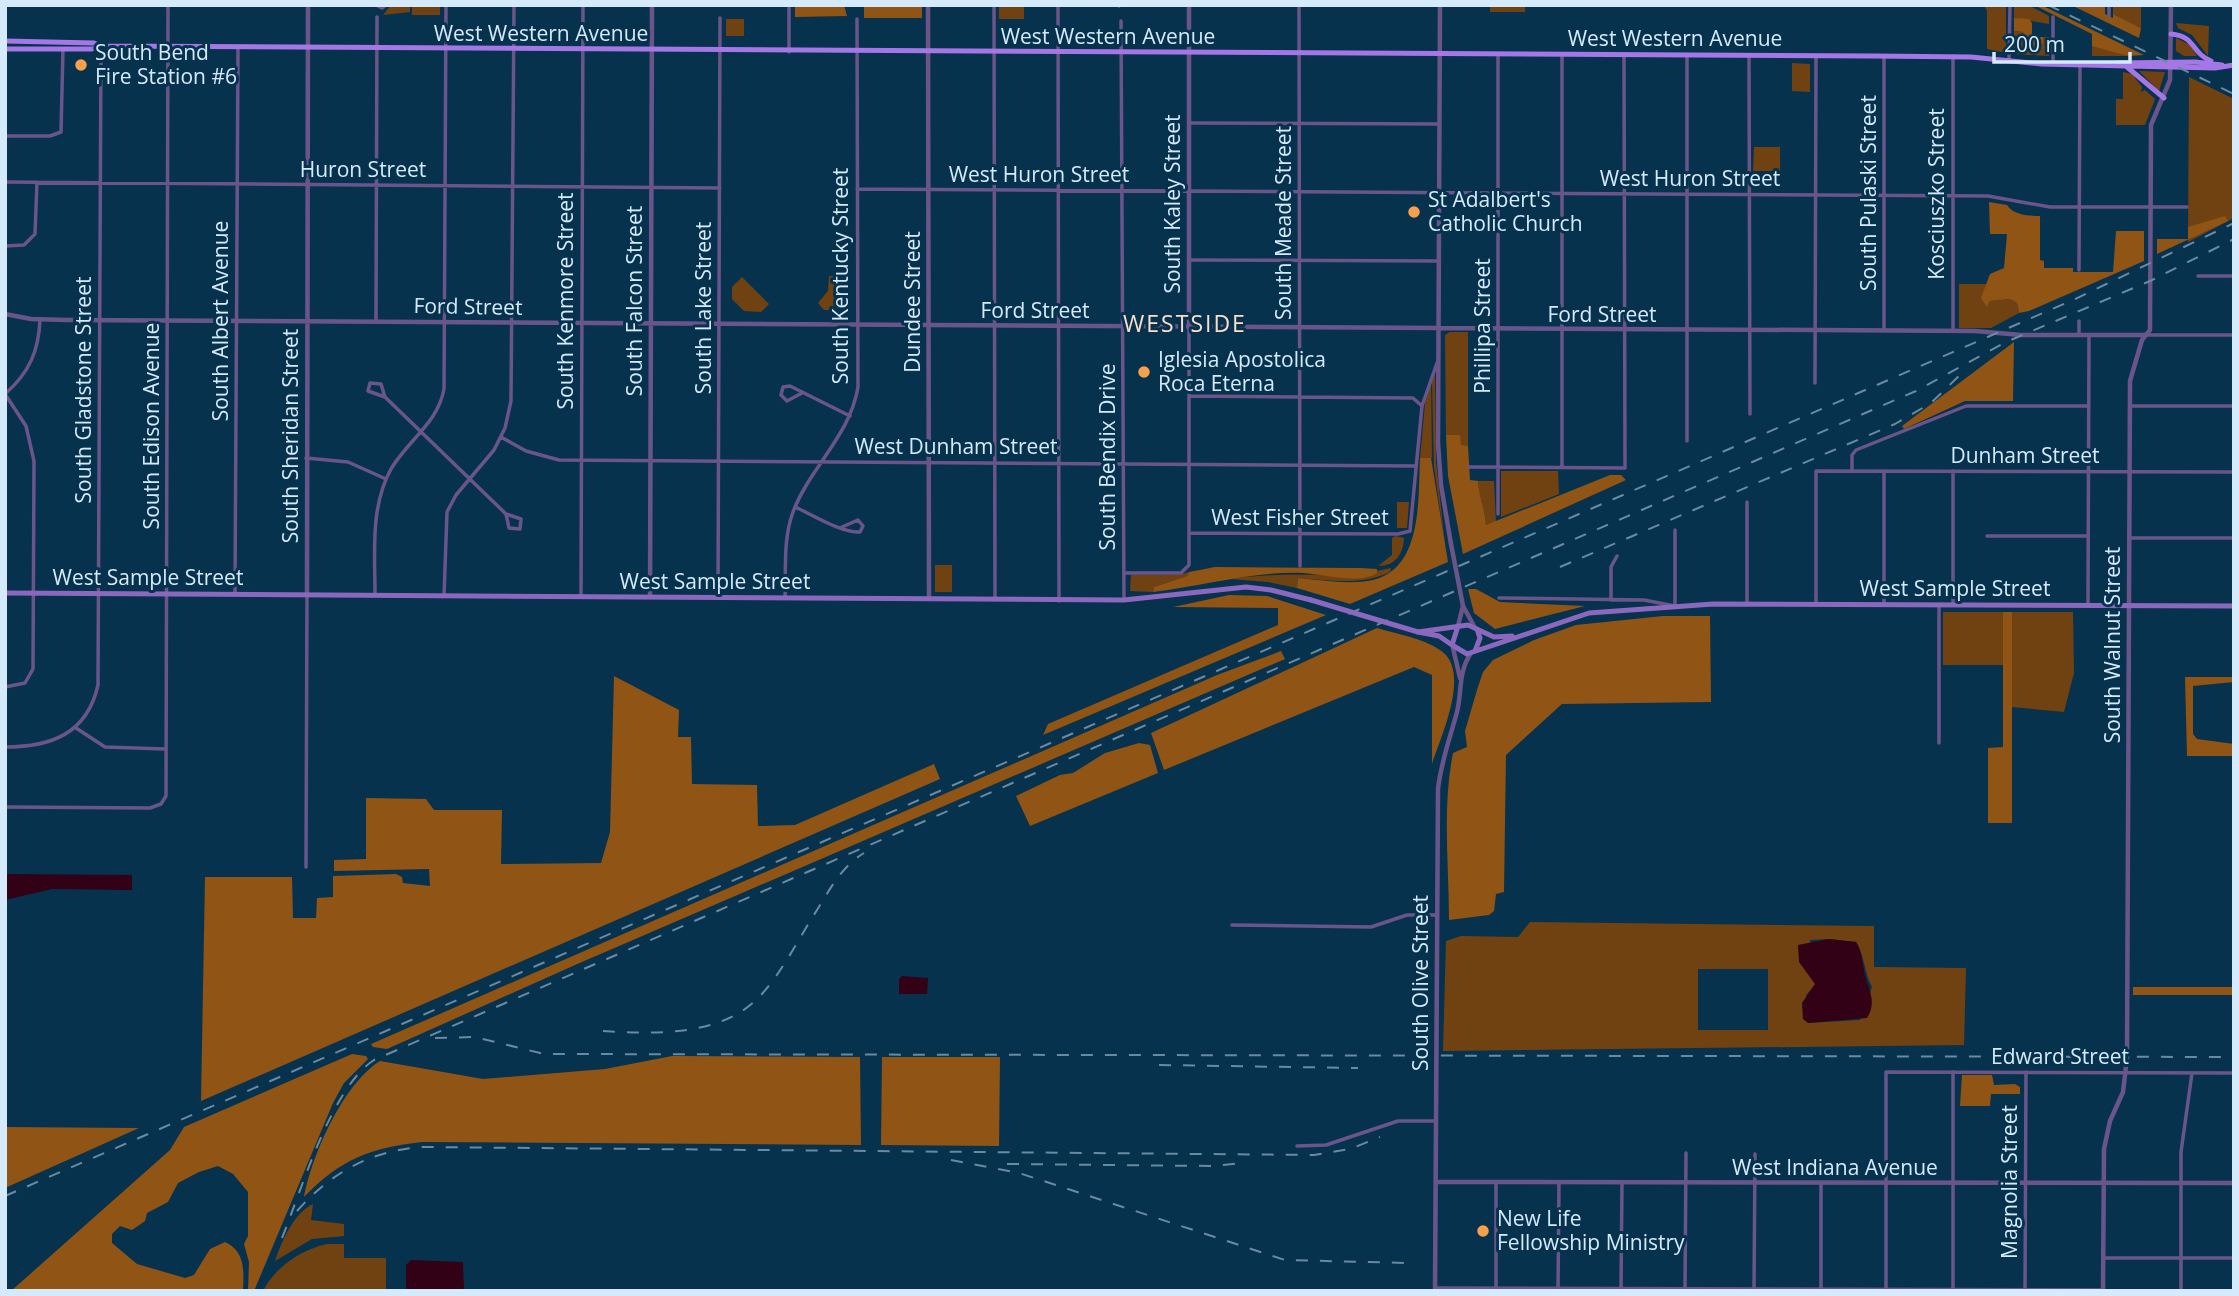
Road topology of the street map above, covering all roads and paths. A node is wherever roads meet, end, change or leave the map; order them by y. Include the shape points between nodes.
1 (168, 5) edge
2 (308, 5) edge
3 (376, 5) edge
4 (386, 5) edge
5 (446, 5) edge
6 (514, 5) edge
7 (583, 5) edge
8 (652, 5) edge
9 (789, 5) edge
10 (928, 5) edge
11 (994, 5) edge
12 (1058, 5) edge
13 (1189, 5) edge
14 (1299, 5) edge
15 (1440, 5) edge
16 (2010, 5) edge
17 (2109, 5) edge
18 (2171, 5) edge
19 (377, 16) dead end
20 (2053, 16) dead end
21 (2109, 16) dead end
22 (720, 18) dead end
23 (858, 19) dead end
24 (1121, 21) dead end
25 (2171, 33) junction
26 (5, 41) edge
27 (101, 46) junction
28 (170, 47) junction
29 (238, 48) junction
30 (308, 48) junction
31 (5, 49) edge
32 (63, 49) junction
33 (377, 49) junction
34 (445, 49) junction
35 (514, 50) junction
36 (583, 50) junction
37 (652, 51) junction
38 (720, 51) junction
39 (789, 51) junction
40 (857, 51) junction
41 (929, 52) junction
42 (994, 52) junction
43 (1058, 53) junction
44 (1122, 53) junction
45 (1189, 53) junction
46 (1299, 54) junction
47 (1498, 54) junction
48 (1562, 54) junction
49 (1625, 54) junction
50 (1439, 55) junction
51 (1687, 55) junction
52 (1749, 55) junction
53 (1816, 55) junction
54 (1885, 56) junction
55 (1953, 56) junction
56 (2010, 61) junction
57 (2214, 62) junction
58 (2053, 64) junction
59 (2080, 64) junction
60 (2114, 64) junction
61 (2171, 64) junction
62 (2223, 65) junction
63 (2234, 65) edge
64 (2124, 66) junction
65 (2164, 98) junction
66 (1189, 123) junction
67 (1299, 124) junction
68 (1439, 124) junction
69 (5, 136) edge
70 (5, 182) edge
71 (37, 182) junction
72 (100, 183) junction
73 (169, 184) junction
74 (237, 184) junction
75 (308, 185) junction
76 (376, 185) junction
77 (445, 186) junction
78 (513, 187) junction
79 (582, 187) junction
80 (651, 188) junction
81 (720, 188) junction
82 (857, 189) junction
83 (929, 190) junction
84 (994, 190) junction
85 (1058, 190) junction
86 (1124, 191) junction
87 (1189, 191) junction
88 (1299, 192) junction
89 (1439, 192) junction
90 (1499, 193) junction
91 (1562, 194) junction
92 (1624, 194) junction
93 (1687, 195) junction
94 (1750, 195) junction
95 (1816, 195) junction
96 (1884, 196) junction
97 (1953, 196) junction
98 (2079, 207) junction
99 (2150, 207) junction
100 (2187, 208) dead end
101 (5, 246) edge
102 (1189, 260) junction
103 (1299, 260) junction
104 (1439, 261) junction
105 (2079, 270) dead end
106 (2198, 276) dead end
107 (2234, 276) edge
108 (5, 314) edge
109 (40, 319) junction
110 (100, 320) junction
111 (168, 320) junction
112 (237, 321) junction
113 (2079, 321) dead end
114 (307, 322) junction
115 (376, 322) junction
116 (444, 322) junction
117 (513, 323) junction
118 (582, 324) junction
119 (651, 324) junction
120 (719, 324) junction
121 (859, 326) junction
122 (929, 326) junction
123 (1059, 326) junction
124 (994, 327) junction
125 (1124, 327) junction
126 (1189, 328) junction
127 (1299, 329) junction
128 (1499, 329) junction
129 (1439, 330) junction
130 (1562, 330) junction
131 (1687, 330) junction
132 (1750, 330) junction
133 (1625, 331) junction
134 (1816, 331) junction
135 (1884, 331) junction
136 (1953, 332) junction
137 (2079, 335) junction
138 (2089, 335) junction
139 (2145, 335) junction
140 (2234, 335) edge
141 (1438, 360) junction
142 (1815, 383) dead end
143 (1426, 392) junction
144 (802, 393) junction
145 (5, 394) edge
146 (1189, 396) junction
147 (385, 397) junction
148 (1299, 397) junction
149 (1413, 398) junction
150 (1422, 406) junction
151 (2088, 406) junction
152 (2130, 406) junction
153 (2234, 407) edge
154 (1750, 414) dead end
155 (850, 416) junction
156 (420, 432) junction
157 (501, 437) junction
158 (1687, 441) dead end
159 (306, 458) junction
160 (582, 460) junction
161 (650, 461) junction
162 (719, 461) junction
163 (823, 462) junction
164 (929, 462) junction
165 (995, 463) junction
166 (1059, 463) junction
167 (1124, 464) junction
168 (1189, 464) junction
169 (1300, 465) junction
170 (1416, 466) junction
171 (1469, 467) dead end
172 (1498, 468) junction
173 (1562, 468) junction
174 (1852, 471) junction
175 (1884, 471) junction
176 (1952, 471) junction
177 (2088, 472) junction
178 (2130, 472) junction
179 (2234, 472) edge
180 (386, 479) junction
181 (470, 480) junction
182 (1747, 502) dead end
183 (795, 507) junction
184 (506, 514) junction
185 (1498, 514) dead end
186 (842, 527) junction
187 (1675, 530) dead end
188 (1189, 533) junction
189 (1300, 533) junction
190 (1987, 536) dead end
191 (2088, 536) junction
192 (2129, 538) junction
193 (2234, 538) edge
194 (1617, 556) dead end
195 (1300, 566) dead end
196 (1124, 573) junction
197 (5, 593) edge
198 (34, 593) junction
199 (99, 593) junction
200 (167, 594) junction
201 (235, 594) junction
202 (307, 595) junction
203 (375, 595) junction
204 (444, 596) junction
205 (581, 597) junction
206 (650, 597) junction
207 (718, 598) junction
208 (785, 598) junction
209 (1499, 598) dead end
210 (929, 599) junction
211 (995, 600) junction
212 (1124, 600) junction
213 (1611, 600) junction
214 (1059, 601) junction
215 (1747, 604) junction
216 (1816, 604) junction
217 (1884, 604) junction
218 (1939, 605) junction
219 (1953, 605) junction
220 (2088, 605) junction
221 (1463, 606) junction
222 (1675, 606) junction
223 (2129, 606) junction
224 (2234, 606) edge
225 (1458, 626) junction
226 (1475, 628) junction
227 (1418, 632) junction
228 (1512, 636) junction
229 (1453, 646) junction
230 (1473, 652) junction
231 (1461, 679) junction
232 (5, 687) edge
233 (76, 728) junction
234 (1939, 743) dead end
235 (5, 747) edge
236 (166, 749) junction
237 (5, 807) edge
238 (306, 867) dead end
239 (1437, 915) junction
240 (1232, 925) dead end
241 (1953, 1072) junction
242 (2026, 1072) junction
243 (2126, 1072) junction
244 (2192, 1073) junction
245 (2234, 1073) edge
246 (1436, 1121) junction
247 (1297, 1146) dead end
248 (1686, 1153) dead end
249 (1755, 1154) dead end
250 (1436, 1182) junction
251 (1496, 1182) junction
252 (1559, 1182) junction
253 (1622, 1183) junction
254 (1685, 1183) junction
255 (1754, 1183) junction
256 (1821, 1183) junction
257 (2234, 1183) edge
258 (1886, 1184) junction
259 (1953, 1184) junction
260 (2026, 1184) junction
261 (2104, 1184) junction
262 (2182, 1184) junction
263 (2104, 1258) junction
264 (2181, 1258) junction
265 (2234, 1258) edge
266 (1435, 1289) edge
267 (1496, 1290) edge
268 (1558, 1290) edge
269 (1621, 1290) edge
270 (1685, 1290) edge
271 (1754, 1290) edge
272 (1821, 1290) edge
273 (1886, 1290) edge
274 (1953, 1290) edge
275 (2025, 1290) edge
276 (2103, 1291) edge
277 (2181, 1291) edge

1 - 28 street, South Edison Avenue
2 - 30 street, South Sheridan Street
3 - 4 street
5 - 34 street
6 - 35 street
7 - 36 street, South Kenmore Street
8 - 37 street, South Falcon Street
9 - 39 street
10 - 41 street, Dundee Street
11 - 42 street
12 - 43 street
13 - 45 street, South Kaley Street
14 - 46 street, South Meade Street
15 - 50 street
16 - 56 street
17 - 21 street
18 - 25 street, South Walnut Street
19 - 33 street
20 - 58 street
22 - 38 street, South Lake Street
23 - 40 street, South Kentucky Street
24 - 44 street, South Bendix Drive
25 - 57 main road via 2190,39 2202,57
25 - 61 street, South Walnut Street
26 - 27 main road, West Western Avenue
27 - 28 main road, West Western Avenue
27 - 32 main road, West Western Avenue
27 - 72 street, South Gladstone Street
28 - 29 main road, West Western Avenue
28 - 73 street, South Edison Avenue
29 - 30 main road, West Western Avenue
29 - 74 street, South Albert Avenue
30 - 33 main road, West Western Avenue
30 - 75 street, South Sheridan Street
31 - 32 main road, West Western Avenue
32 - 69 street via 63,127 54,136
33 - 34 main road, West Western Avenue
33 - 76 street
34 - 35 main road, West Western Avenue
34 - 77 street
35 - 36 main road, West Western Avenue
35 - 78 street
36 - 37 main road, West Western Avenue
36 - 79 street, South Kenmore Street
37 - 38 main road, West Western Avenue
37 - 80 street, South Falcon Street
38 - 39 main road, West Western Avenue
38 - 81 street, South Lake Street
39 - 40 main road, West Western Avenue
40 - 41 main road, West Western Avenue
40 - 82 street, South Kentucky Street
41 - 42 main road, West Western Avenue
41 - 83 street, Dundee Street
42 - 43 main road, West Western Avenue
42 - 84 street
43 - 44 main road, West Western Avenue
43 - 85 street
44 - 45 main road, West Western Avenue
44 - 86 street, South Bendix Drive
45 - 46 main road, West Western Avenue
45 - 66 street, South Kaley Street
46 - 50 main road, West Western Avenue
46 - 67 street, South Meade Street
47 - 48 main road, West Western Avenue
47 - 50 main road, West Western Avenue
47 - 90 street, Phillipa Street
48 - 49 main road, West Western Avenue
48 - 91 street
49 - 51 main road, West Western Avenue
49 - 92 street
50 - 68 street
51 - 52 main road, West Western Avenue
51 - 93 street
52 - 53 main road, West Western Avenue
52 - 94 street
53 - 54 main road, West Western Avenue
53 - 95 street
54 - 55 main road, West Western Avenue
54 - 96 street, South Pulaski Street
55 - 56 main road, West Western Avenue
55 - 97 street, Kosciuszko Street
56 - 58 main road, West Western Avenue
57 - 61 main road, West Western Avenue
57 - 62 main road, West Western Avenue
58 - 59 main road, West Western Avenue
59 - 60 main road, West Western Avenue
59 - 98 street
60 - 61 main road, West Western Avenue
60 - 64 main road, West Western Avenue
61 - 62 main road, West Western Avenue
61 - 64 main road, West Western Avenue
61 - 65 street, South Walnut Street
62 - 63 main road, West Western Avenue
64 - 65 main road
65 - 99 street, South Walnut Street via 2151,125
66 - 67 street
66 - 87 street, South Kaley Street
67 - 68 street
67 - 88 street, South Meade Street
68 - 89 street
70 - 71 street, Huron Street
71 - 72 street, Huron Street
71 - 101 street via 36,231 24,244
72 - 73 street, Huron Street
72 - 110 street, South Gladstone Street
73 - 74 street, Huron Street
73 - 111 street, South Edison Avenue
74 - 75 street, Huron Street
74 - 112 street, South Albert Avenue
75 - 76 street, Huron Street
75 - 114 street, South Sheridan Street
76 - 77 street, Huron Street
76 - 115 street
77 - 78 street, Huron Street
77 - 116 street
78 - 79 street, Huron Street
78 - 117 street
79 - 80 street, Huron Street
79 - 118 street, South Kenmore Street
80 - 81 street, Huron Street
80 - 119 street, South Falcon Street
81 - 120 street, South Lake Street
82 - 83 street, West Huron Street
82 - 121 street, South Kentucky Street
83 - 84 street, West Huron Street
83 - 122 street, Dundee Street
84 - 85 street, West Huron Street
84 - 124 street
85 - 86 street, West Huron Street
85 - 123 street
86 - 87 street, West Huron Street
86 - 125 street, South Bendix Drive
87 - 88 street, West Huron Street
87 - 102 street, South Kaley Street
88 - 89 street, West Huron Street
88 - 103 street, South Meade Street
89 - 90 street, West Huron Street
89 - 104 street
90 - 91 street, West Huron Street
90 - 128 street, Phillipa Street
91 - 92 street, West Huron Street
91 - 130 street
92 - 93 street, West Huron Street
92 - 133 street
93 - 94 street, West Huron Street
93 - 131 street
94 - 95 street, West Huron Street
94 - 132 street
95 - 96 street, West Huron Street
95 - 134 street
96 - 97 street, West Huron Street
96 - 135 street, South Pulaski Street
97 - 98 street, West Huron Street
97 - 136 street, Kosciuszko Street
98 - 99 street, West Huron Street
98 - 105 street
99 - 100 street, West Huron Street
99 - 139 street, South Walnut Street via 2150,324
102 - 103 street
102 - 126 street, South Kaley Street
103 - 104 street
103 - 127 street, South Meade Street
104 - 129 street
106 - 107 street
108 - 109 street, Ford Street
109 - 110 street, Ford Street
109 - 145 street via 34,358
110 - 111 street, Ford Street
110 - 199 street, South Gladstone Street
111 - 112 street, Ford Street
111 - 200 street, South Edison Avenue
112 - 114 street, Ford Street
112 - 201 street, South Albert Avenue
113 - 137 street
114 - 115 street, Ford Street
114 - 159 street, South Sheridan Street
115 - 116 street, Ford Street
116 - 117 street, Ford Street
116 - 156 street via 442,397 433,418
117 - 118 street, Ford Street
117 - 157 street via 512,394
118 - 119 street, Ford Street
118 - 160 street, South Kenmore Street
119 - 120 street, Ford Street
119 - 161 street, South Falcon Street
120 - 121 street, Ford Street
120 - 162 street, South Lake Street
121 - 122 street, Ford Street
121 - 155 street, South Kentucky Street via 860,375
122 - 124 street, Ford Street
122 - 164 street, Dundee Street
123 - 124 street, Ford Street
123 - 125 street, Ford Street
123 - 166 street
124 - 165 street
125 - 126 street, Ford Street
125 - 167 street, South Bendix Drive
126 - 127 street, Ford Street
126 - 146 street, South Kaley Street
127 - 129 street, Ford Street
127 - 148 street, South Meade Street
128 - 129 street, Ford Street
128 - 130 street, Ford Street
128 - 172 street, Phillipa Street
129 - 141 street
130 - 133 street, Ford Street
130 - 173 street
131 - 132 street, Ford Street
131 - 133 street, Ford Street
131 - 158 street
132 - 134 street, Ford Street
132 - 154 street
133 - 173 street via 1625,468
134 - 135 street, Ford Street
134 - 142 street
135 - 136 street, Ford Street
136 - 137 street, Ford Street
137 - 138 street, Ford Street
138 - 139 street, Ford Street
138 - 151 street
139 - 140 street, Ford Street
139 - 152 street, South Walnut Street via 2131,374
141 - 143 street
141 - 221 street, bridge via 1438,462
143 - 149 street
143 - 150 street
144 - 144 street via 787,386 781,395 787,401
144 - 155 street
145 - 198 street via 22,418 33,451
146 - 148 street
146 - 168 street, South Kaley Street
147 - 147 street via 381,384 370,383 371,395
147 - 156 street
148 - 149 street
148 - 169 street, South Meade Street
149 - 150 street
150 - 170 street
151 - 174 street via 1966,406 1856,450
151 - 177 street
152 - 153 street
152 - 178 street, South Walnut Street
155 - 163 street, South Kentucky Street
156 - 180 street
156 - 181 street
157 - 160 street, West Dunham Street via 538,456
157 - 181 street
159 - 180 street via 348,462
159 - 202 street, South Sheridan Street
160 - 161 street, West Dunham Street
160 - 205 street, South Kenmore Street
161 - 162 street, West Dunham Street
161 - 206 street, South Falcon Street
162 - 163 street, West Dunham Street
162 - 207 street, South Lake Street
163 - 164 street, West Dunham Street
163 - 183 street, South Kentucky Street
164 - 165 street, West Dunham Street
164 - 210 street, Dundee Street
165 - 166 street, West Dunham Street
165 - 211 street
166 - 167 street, West Dunham Street
166 - 214 street
167 - 168 street, West Dunham Street
167 - 196 street, South Bendix Drive
168 - 169 street, West Dunham Street
168 - 188 street, South Kaley Street
169 - 170 street, West Dunham Street
169 - 189 street, South Meade Street
170 - 189 street, West Fisher Street via 1410,531
171 - 172 street
172 - 173 street
172 - 185 street, Phillipa Street
174 - 175 street, Dunham Street
174 - 216 street, Dunham Street via 1816,471
175 - 176 street, Dunham Street
175 - 217 street
176 - 177 street, Dunham Street
176 - 219 street
177 - 178 street, Dunham Street
177 - 191 street
178 - 179 street, Dunham Street
178 - 192 street, South Walnut Street
180 - 203 street via 376,520
181 - 184 street
181 - 204 street via 456,495 445,520
182 - 215 street
183 - 186 street
183 - 208 street, South Kentucky Street via 786,542
184 - 184 street via 509,528 520,529 521,519
186 - 186 street via 857,533 863,526 858,520
187 - 222 street
188 - 189 street, West Fisher Street
188 - 196 street, South Kaley Street via 1186,570
189 - 195 street, South Meade Street
190 - 191 street
191 - 220 street
192 - 193 street
192 - 223 street, South Walnut Street
194 - 213 street via 1611,567
196 - 212 street, South Bendix Drive
197 - 198 main road, West Sample Street
198 - 199 main road, West Sample Street
198 - 232 street via 33,672 22,684
199 - 200 main road, West Sample Street
199 - 233 street, South Gladstone Street via 98,685
200 - 201 main road, West Sample Street
200 - 236 street, South Edison Avenue
201 - 202 main road, West Sample Street
202 - 203 main road, West Sample Street
202 - 238 street, South Sheridan Street
203 - 204 main road, West Sample Street
204 - 205 main road, West Sample Street
205 - 206 main road, West Sample Street
206 - 207 main road, West Sample Street
207 - 208 main road, West Sample Street
208 - 210 main road, West Sample Street
209 - 213 street, West Sample Street
210 - 211 main road, West Sample Street
211 - 214 main road, West Sample Street
212 - 214 main road, West Sample Street
212 - 227 main road, West Sample Street, bridge via 1246,587 1311,600
213 - 222 street, West Sample Street
215 - 216 main road, West Sample Street
215 - 222 main road, West Sample Street
216 - 217 main road, West Sample Street
217 - 218 main road, West Sample Street
218 - 219 main road, West Sample Street
218 - 234 street
219 - 220 main road, West Sample Street
220 - 223 main road, West Sample Street
221 - 225 street
221 - 226 street
222 - 228 main road, West Sample Street via 1589,613
223 - 224 main road, West Sample Street
223 - 243 street, South Walnut Street
225 - 226 main road
225 - 227 main road, West Sample Street
225 - 229 main road
226 - 228 main road, West Sample Street via 1494,637
226 - 230 main road via 1479,643
227 - 229 main road, West Sample Street via 1439,636
228 - 230 main road, West Sample Street
229 - 230 main road via 1461,653
229 - 231 street, South Olive Street
230 - 231 street, South Olive Street
231 - 239 street, South Olive Street via 1439,776
233 - 235 street via 43,745
233 - 236 street via 105,747
236 - 237 street, South Edison Avenue via 166,796 150,808
239 - 240 street via 1407,915 1371,927
239 - 246 street, South Olive Street
241 - 242 street, Edward Street
241 - 258 street, Edward Street via 1886,1072
241 - 259 street
242 - 243 street, Edward Street
242 - 260 street, Magnolia Street
243 - 244 street, Edward Street
243 - 261 street, South Walnut Street via 2106,1136
244 - 245 street, Edward Street
244 - 262 street via 2182,1142
246 - 247 street via 1398,1121 1326,1145
246 - 250 street, South Olive Street
248 - 254 street
249 - 255 street
250 - 251 street, West Indiana Avenue
250 - 266 street, South Olive Street
251 - 252 street, West Indiana Avenue
251 - 267 street
252 - 253 street, West Indiana Avenue
252 - 268 street
253 - 254 street, West Indiana Avenue
253 - 269 street
254 - 255 street, West Indiana Avenue
254 - 270 street
255 - 256 street, West Indiana Avenue
255 - 271 street
256 - 258 street, West Indiana Avenue
256 - 272 street
257 - 262 street, West Indiana Avenue
258 - 259 street, West Indiana Avenue
258 - 273 street
259 - 260 street, West Indiana Avenue
259 - 274 street
260 - 261 street, West Indiana Avenue
260 - 275 street, Magnolia Street
261 - 262 street, West Indiana Avenue
261 - 263 street, South Walnut Street
262 - 264 street
263 - 264 street
263 - 276 street, South Walnut Street
264 - 265 street
264 - 277 street
266 - 267 street
267 - 268 street
268 - 269 street
269 - 270 street
270 - 271 street
271 - 272 street
272 - 273 street
273 - 274 street
274 - 275 street
275 - 276 street

